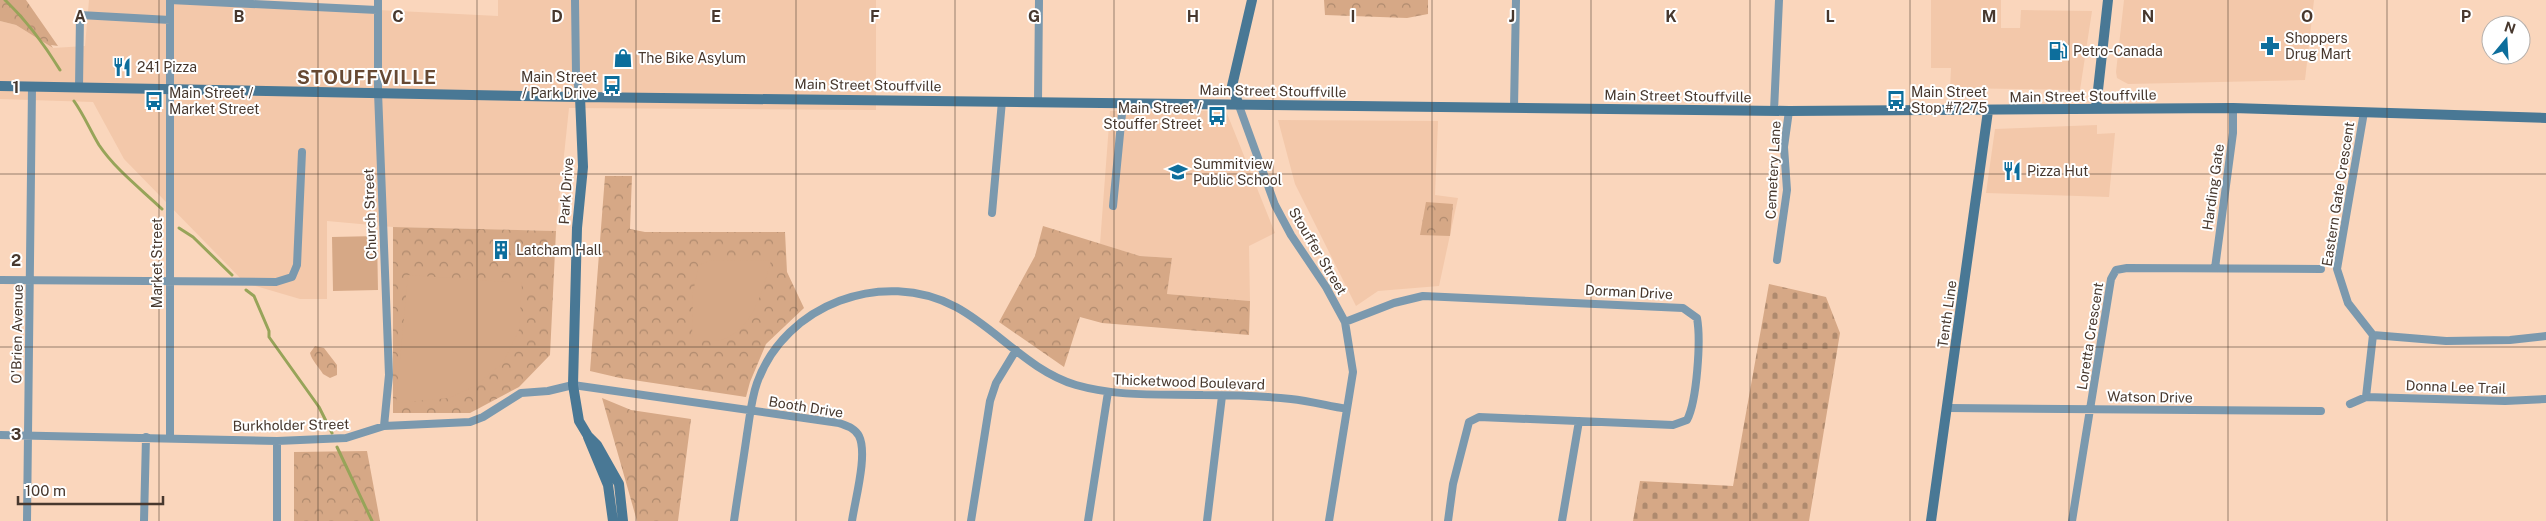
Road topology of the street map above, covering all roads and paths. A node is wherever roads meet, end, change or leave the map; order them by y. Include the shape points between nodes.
1 (170, 0) edge
2 (378, 0) edge
3 (575, 0) edge
4 (1039, 0) edge
5 (1252, 0) edge
6 (1516, 0) edge
7 (1779, 0) edge
8 (2108, 0) edge
9 (300, 4) edge
10 (377, 10) junction
11 (170, 20) junction
12 (0, 86) edge
13 (32, 87) junction
14 (79, 88) junction
15 (170, 89) junction
16 (378, 92) junction
17 (580, 97) junction
18 (1002, 101) junction
19 (1038, 101) junction
20 (1123, 103) junction
21 (1238, 103) junction
22 (1514, 108) junction
23 (2096, 108) junction
24 (2233, 108) junction
25 (1774, 111) junction
26 (1788, 111) junction
27 (1988, 111) junction
28 (2364, 112) junction
29 (2546, 118) edge
30 (302, 152) dead end
31 (1112, 206) dead end
32 (992, 213) dead end
33 (1777, 260) dead end
34 (2215, 268) junction
35 (2321, 269) dead end
36 (0, 280) edge
37 (30, 281) junction
38 (170, 282) junction
39 (1344, 322) junction
40 (2373, 335) junction
41 (2546, 336) edge
42 (1016, 350) junction
43 (573, 385) junction
44 (1108, 392) junction
45 (1222, 396) junction
46 (2366, 397) junction
47 (2546, 399) edge
48 (2350, 404) dead end
49 (1949, 408) junction
50 (1346, 409) junction
51 (2090, 409) junction
52 (749, 410) junction
53 (2321, 411) dead end
54 (1580, 421) junction
55 (384, 426) junction
56 (0, 435) edge
57 (27, 436) junction
58 (588, 436) junction
59 (146, 437) junction
60 (170, 438) junction
61 (277, 441) junction
62 (27, 521) edge
63 (144, 521) edge
64 (277, 521) edge
65 (613, 521) edge
66 (623, 521) edge
67 (734, 521) edge
68 (852, 521) edge
69 (971, 521) edge
70 (1088, 521) edge
71 (1206, 521) edge
72 (1329, 521) edge
73 (1448, 521) edge
74 (1562, 521) edge
75 (1931, 521) edge
76 (2072, 521) edge

1 - 9 street
1 - 11 street, Market Street
2 - 10 street, Church Street
3 - 17 street, Park Drive via 576,74
4 - 19 street
5 - 21 main road, Stouffer Street via 1232,86
6 - 22 street
7 - 25 street
8 - 23 main road
9 - 10 street
10 - 16 street, Church Street
11 - 14 street via 80,15
11 - 15 street, Market Street
12 - 13 main road, Main Street Stouffville
13 - 14 main road, Main Street Stouffville
13 - 37 street, O'Brien Avenue
14 - 15 main road, Main Street Stouffville
15 - 16 main road, Main Street Stouffville
15 - 38 street, Market Street
16 - 17 main road, Main Street Stouffville
16 - 55 street, Church Street via 389,375
17 - 18 main road, Main Street Stouffville
17 - 43 main road, Park Drive via 583,167 577,228
18 - 19 main road, Main Street Stouffville
18 - 32 street
19 - 20 main road, Main Street Stouffville
20 - 21 main road, Main Street Stouffville
20 - 31 street
21 - 22 main road, Main Street Stouffville
21 - 39 street, Stouffer Street via 1275,205
22 - 25 main road, Main Street Stouffville
23 - 24 main road, Main Street Stouffville
23 - 27 main road, Main Street Stouffville
24 - 28 main road, Main Street Stouffville
24 - 34 street, Harding Gate via 2233,134
25 - 26 main road, Main Street Stouffville
26 - 27 main road, Main Street Stouffville
26 - 33 street, Cemetery Lane via 1784,148 1787,190
27 - 49 main road, Tenth Line
28 - 29 main road, Main Street Stouffville
28 - 40 street, Eastern Gate Crescent via 2337,269 2348,303
30 - 38 street via 298,265 292,277 274,282
34 - 35 street, Loretta Crescent
34 - 51 street, Loretta Crescent via 2116,270 2111,279
36 - 37 street
37 - 38 street
37 - 57 street, O'Brien Avenue
38 - 60 street, Market Street
39 - 50 street, Stouffer Street via 1353,372
39 - 54 street, Dorman Drive via 1423,296 1684,308 1697,318 1695,397 1687,420 1673,425
40 - 41 street via 2446,341
40 - 46 street
42 - 44 street, Thicketwood Boulevard via 1054,376
42 - 52 street, Thicketwood Boulevard via 972,316 941,300 892,290 858,294 830,304 800,322 778,344 758,381
42 - 69 street via 996,383 990,401
43 - 52 street
43 - 55 street, Burkholder Street via 521,393 470,422
43 - 58 main road, Park Drive via 579,421
44 - 45 street, Thicketwood Boulevard
44 - 70 street
45 - 50 street, Thicketwood Boulevard via 1293,399
45 - 71 street
46 - 47 street, Donna Lee Trail
46 - 48 street, Donna Lee Trail
49 - 51 street, Watson Drive
49 - 75 main road, Tenth Line
50 - 72 street, Stouffer Street
51 - 53 street, Watson Drive
51 - 76 street, Loretta Crescent
52 - 67 street, Thicketwood Boulevard
52 - 68 street, Booth Drive via 839,423 855,430 862,454
54 - 73 street, Dorman Drive via 1488,416 1469,422 1453,484
54 - 74 street
55 - 61 street, Burkholder Street via 356,437
56 - 57 street, Burkholder Street
57 - 59 street, Burkholder Street
57 - 62 street, O'Brien Avenue
58 - 65 main road, Park Drive via 608,485
58 - 66 main road, Park Drive via 597,445 619,484
59 - 60 street, Burkholder Street
59 - 63 street
60 - 61 street, Burkholder Street
61 - 64 street

